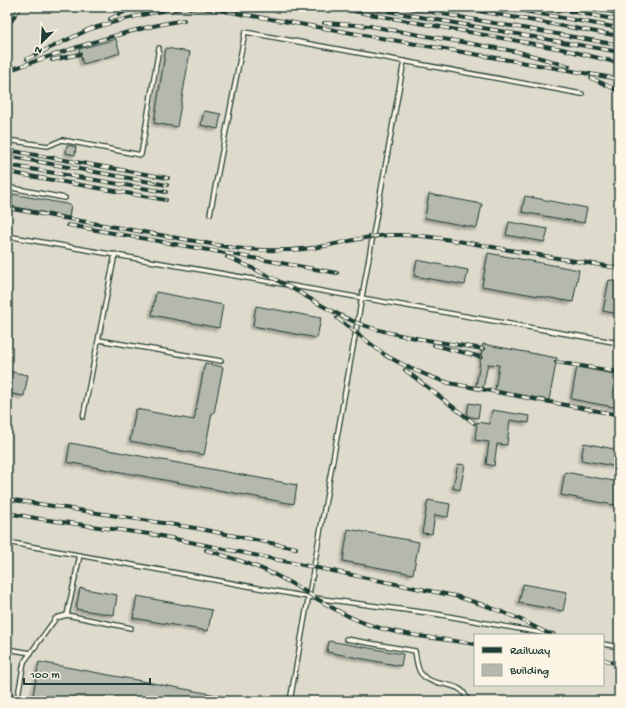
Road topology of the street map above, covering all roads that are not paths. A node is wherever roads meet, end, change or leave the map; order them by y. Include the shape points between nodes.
1 (159, 48) dead end
2 (404, 61) junction
3 (582, 94) dead end
4 (7, 140) edge
5 (7, 187) edge
6 (65, 198) dead end
7 (210, 214) dead end
8 (7, 236) edge
9 (115, 254) junction
10 (361, 297) junction
11 (99, 340) junction
12 (619, 343) edge
13 (221, 361) dead end
14 (83, 418) dead end
15 (7, 542) edge
16 (80, 556) junction
17 (308, 597) junction
18 (67, 615) junction
19 (130, 628) dead end
20 (548, 634) edge
21 (346, 639) dead end
22 (604, 644) edge
23 (619, 647) edge
24 (7, 649) edge
25 (31, 652) junction
26 (7, 696) edge
27 (17, 700) edge
28 (290, 701) edge
29 (467, 701) edge

1 - 4 lane via 140,155 62,140 48,146
2 - 3 lane
2 - 7 lane via 245,32
2 - 10 lane
5 - 6 lane
8 - 9 lane
9 - 10 lane
9 - 11 lane
10 - 12 lane
10 - 17 lane
11 - 13 lane
11 - 14 lane
15 - 16 lane
16 - 17 lane
16 - 18 lane
17 - 20 lane via 436,614
17 - 28 lane
18 - 19 lane
18 - 25 lane via 56,618
21 - 29 lane via 415,651 420,672 427,680 461,689
22 - 23 lane
24 - 25 lane
25 - 27 lane via 24,662
26 - 27 lane

